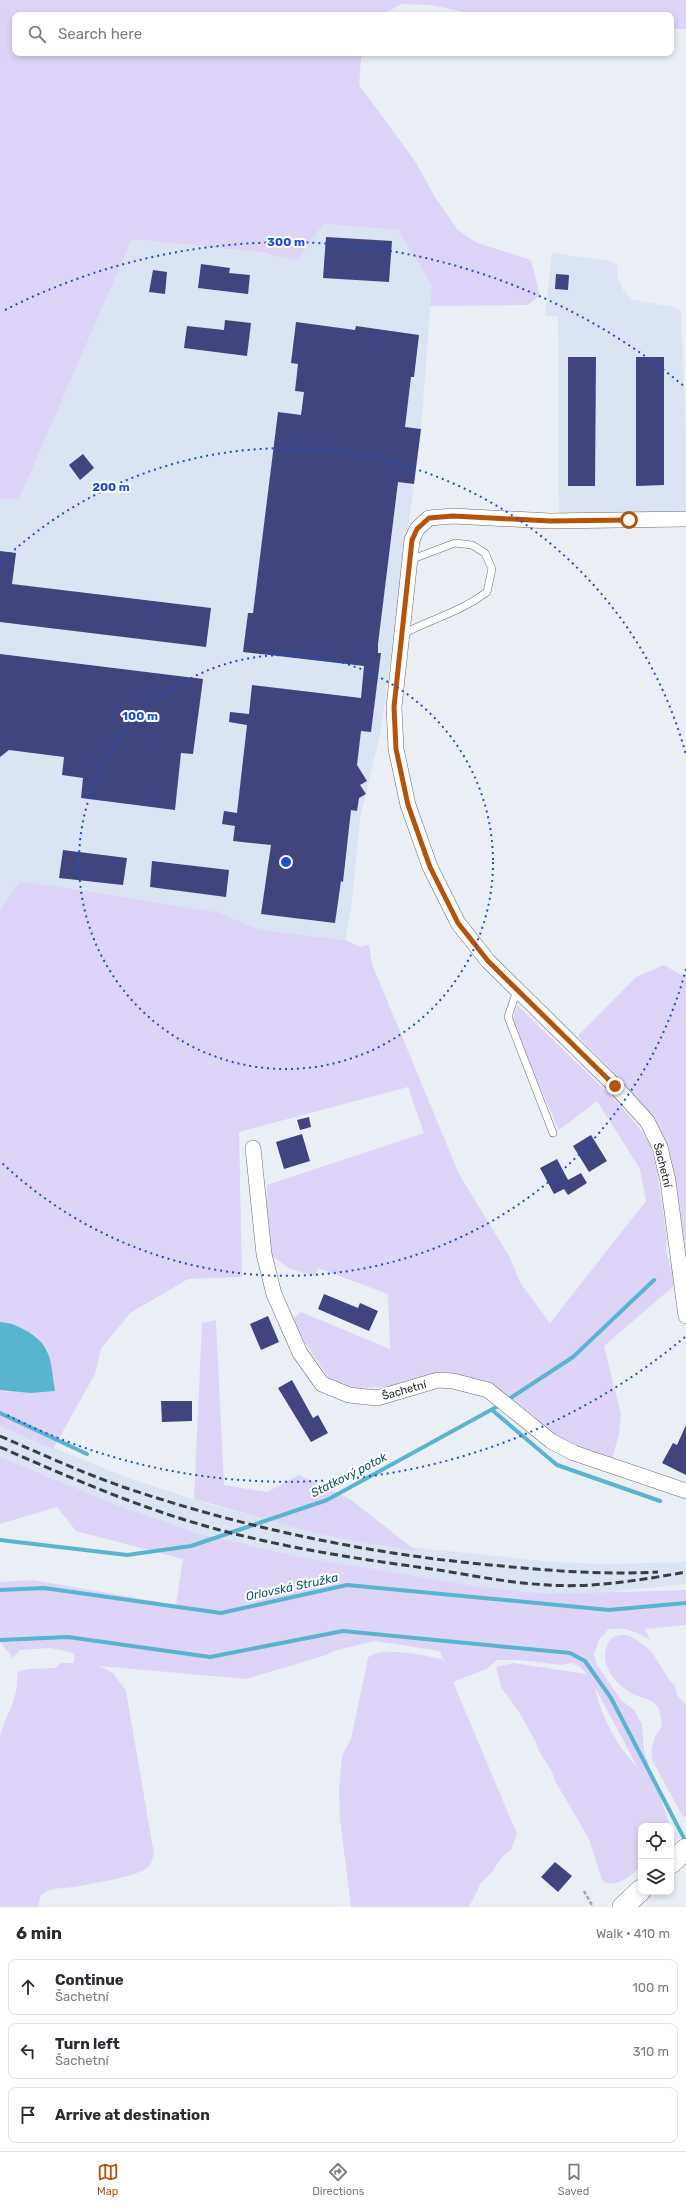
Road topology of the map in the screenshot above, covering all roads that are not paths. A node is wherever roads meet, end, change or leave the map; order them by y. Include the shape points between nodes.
1 (686, 519) edge
2 (410, 560) junction
3 (401, 635) junction
4 (517, 989) junction
5 (553, 1133) dead end
6 (253, 1148) dead end
7 (686, 1316) edge
8 (686, 1491) edge
9 (638, 1893) edge
10 (623, 1907) edge

1 - 2 street, Šachetní via 550,521 453,516 429,518 414,534
2 - 3 street, Šachetní
2 - 3 lane via 455,543 472,545 485,553 492,569 487,592 472,603
3 - 4 street, Šachetní via 394,707 396,749 408,805 430,867 458,923 488,961
4 - 5 lane via 508,1017
4 - 7 street, Šachetní via 647,1121 660,1147 668,1181
6 - 8 street, Šachetní via 264,1254 274,1294 300,1354 322,1384 349,1395 377,1398 438,1380 488,1390 551,1441 574,1453
9 - 10 main road

